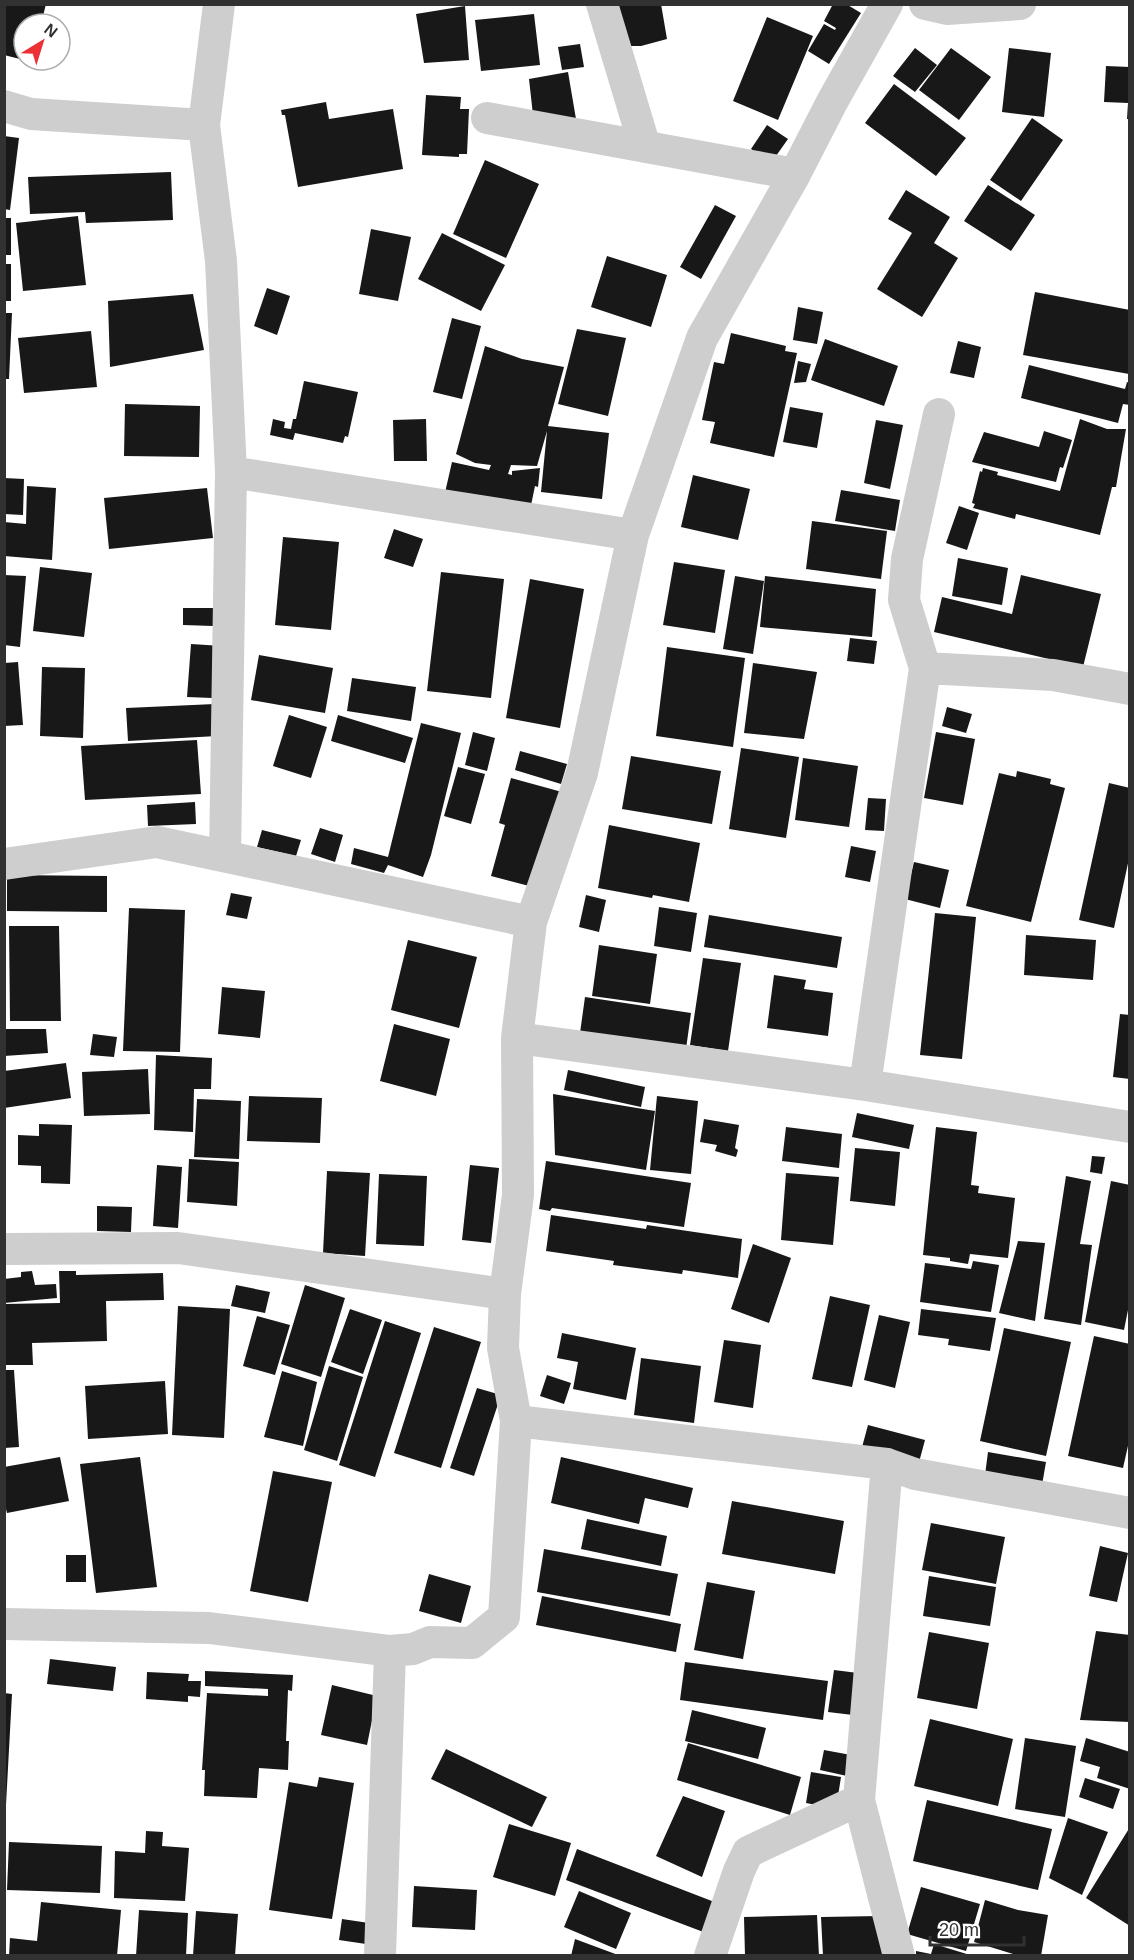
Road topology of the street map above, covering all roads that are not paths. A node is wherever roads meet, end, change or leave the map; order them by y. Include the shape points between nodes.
1 (219, 4) edge
2 (602, 4) edge
3 (888, 4) edge
4 (925, 4) edge
5 (1020, 4) edge
6 (4, 106) edge
7 (487, 118) dead end
8 (204, 125) junction
9 (645, 147) junction
10 (795, 174) junction
11 (939, 414) dead end
12 (231, 472) junction
13 (633, 535) junction
14 (925, 668) junction
15 (1130, 689) edge
16 (225, 856) junction
17 (4, 864) edge
18 (531, 922) junction
19 (517, 1038) junction
20 (865, 1085) junction
21 (1130, 1127) edge
22 (4, 1249) edge
23 (505, 1294) junction
24 (516, 1421) junction
25 (887, 1464) junction
26 (1130, 1513) edge
27 (4, 1624) edge
28 (390, 1651) junction
29 (859, 1800) junction
30 (380, 1956) edge
31 (710, 1956) edge
32 (899, 1956) edge

1 - 8 street
2 - 9 street
3 - 10 street
4 - 5 street via 947,9
6 - 8 street via 31,114
7 - 9 street
8 - 12 street via 220,261
9 - 10 street
10 - 13 street via 702,338
11 - 14 street via 907,559 904,600
12 - 13 street
12 - 16 street
13 - 18 street via 582,773
14 - 15 street via 1053,675
14 - 20 street
16 - 17 street via 157,842
16 - 18 street
18 - 19 street
19 - 20 street
19 - 23 street via 519,1195
20 - 21 street
22 - 23 street via 178,1248
23 - 24 street via 503,1348
24 - 25 street
24 - 28 street via 504,1617 472,1643 430,1642
25 - 26 street via 915,1474
25 - 29 street
27 - 28 street via 209,1628
28 - 30 street
29 - 31 street via 748,1852
29 - 32 street

